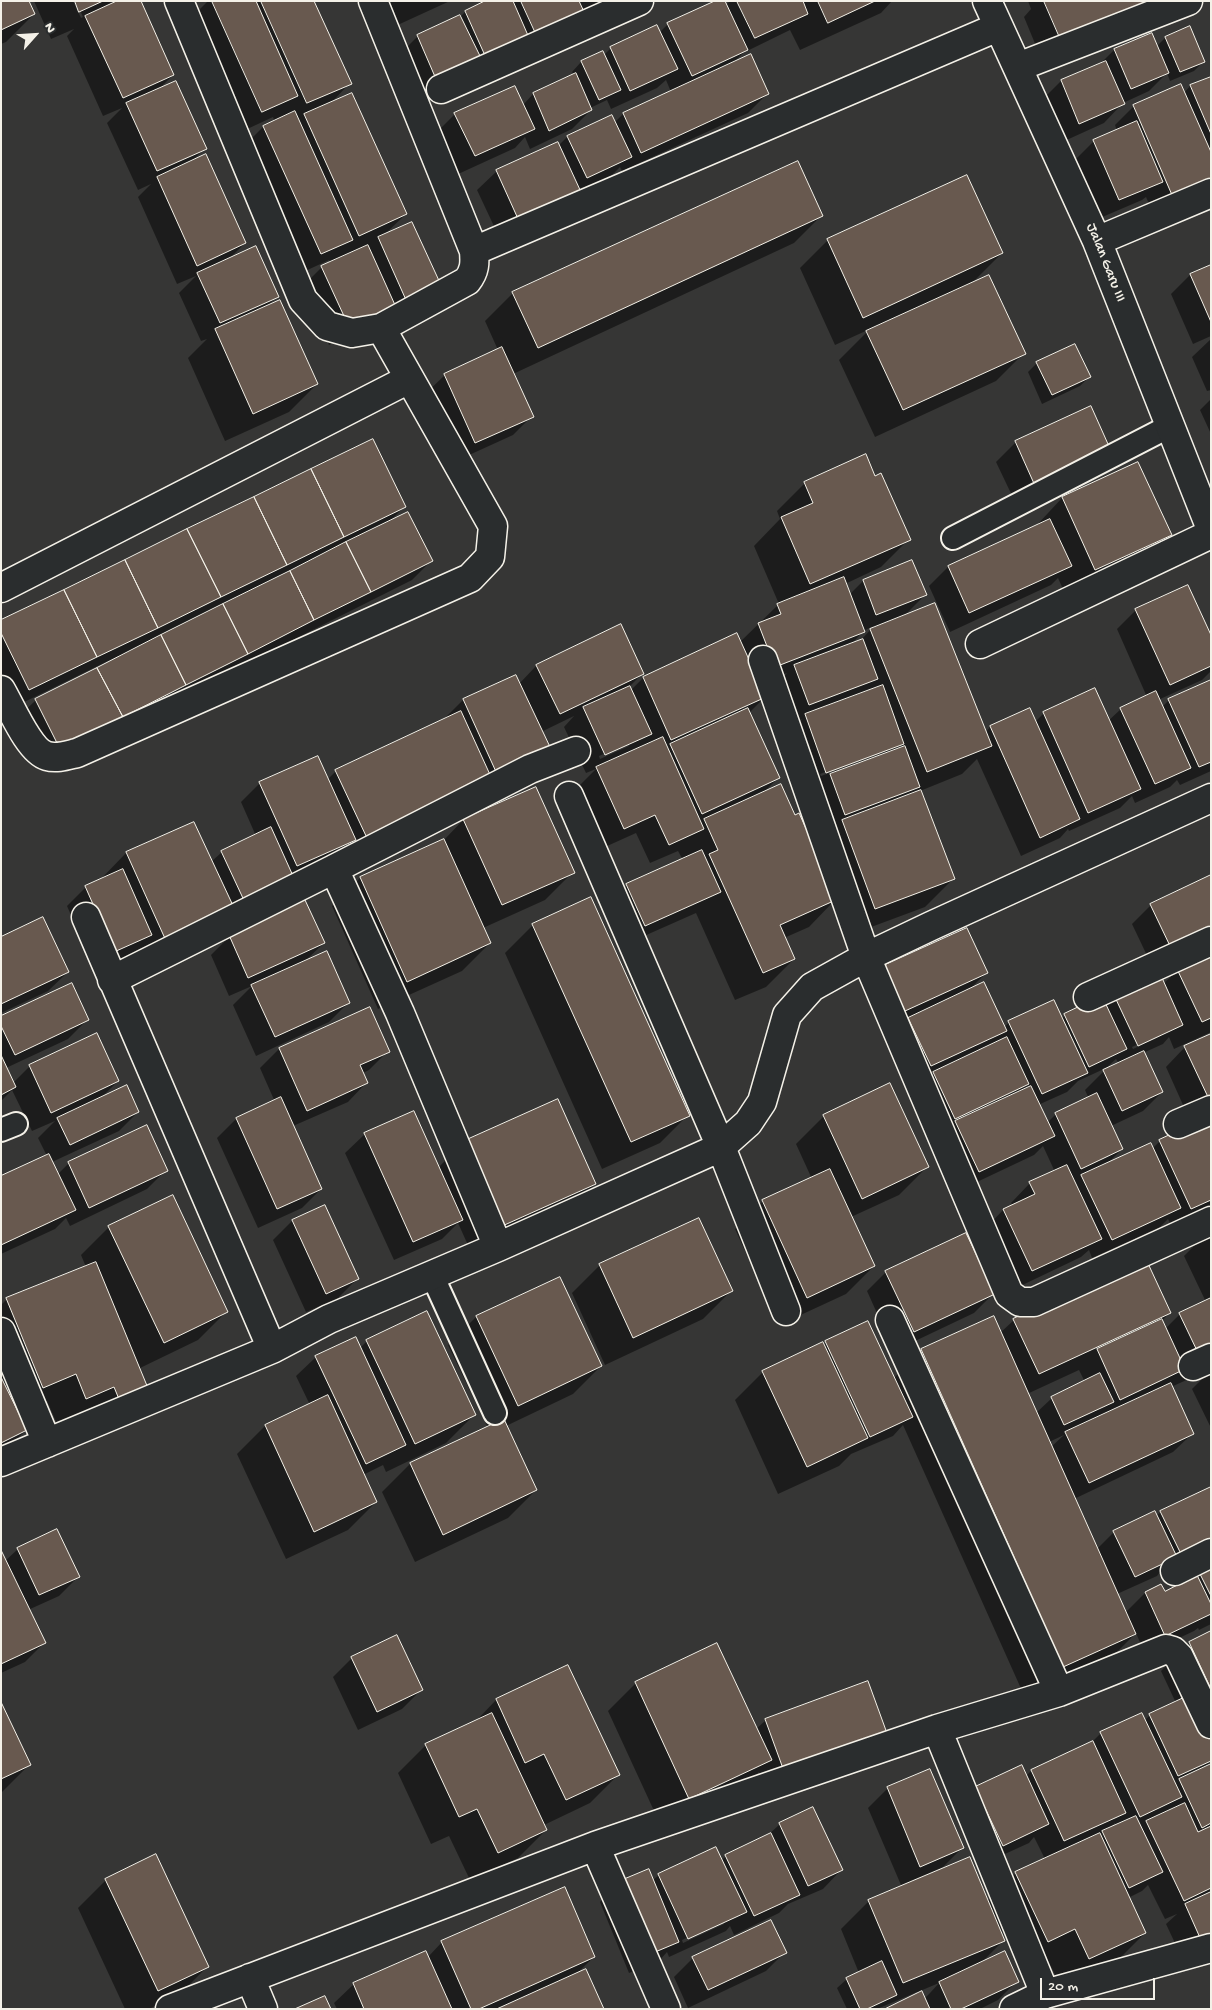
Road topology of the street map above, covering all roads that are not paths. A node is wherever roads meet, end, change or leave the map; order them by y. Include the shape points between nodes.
1 (179, 1) edge
2 (373, 1) edge
3 (639, 1) edge
4 (986, 1) edge
5 (1188, 1) edge
6 (998, 27) junction
7 (1018, 67) junction
8 (441, 89) dead end
9 (1211, 193) edge
10 (1098, 241) junction
11 (474, 251) junction
12 (381, 328) junction
13 (409, 379) junction
14 (1170, 426) junction
15 (1211, 529) edge
16 (1211, 534) edge
17 (953, 538) dead end
18 (1, 588) edge
19 (980, 644) dead end
20 (763, 660) dead end
21 (1, 690) edge
22 (576, 751) dead end
23 (569, 796) dead end
24 (1211, 798) edge
25 (334, 869) junction
26 (86, 916) dead end
27 (1211, 941) edge
28 (866, 957) junction
29 (112, 980) junction
30 (1088, 997) dead end
31 (1211, 1110) edge
32 (1178, 1124) dead end
33 (721, 1147) junction
34 (1211, 1221) edge
35 (498, 1247) junction
36 (432, 1276) junction
37 (786, 1311) dead end
38 (890, 1320) dead end
39 (1, 1332) edge
40 (272, 1349) junction
41 (495, 1413) dead end
42 (47, 1443) junction
43 (1, 1462) edge
44 (1211, 1553) edge
45 (1175, 1571) dead end
46 (1059, 1692) junction
47 (1211, 1724) edge
48 (937, 1729) junction
49 (596, 1846) junction
50 (1211, 1948) edge
51 (250, 1978) junction
52 (1044, 1994) junction
53 (170, 2009) edge
54 (263, 2009) edge
55 (666, 2009) edge
56 (1014, 2009) edge

1 - 12 street via 303,300 327,326 352,333
2 - 11 street
3 - 8 street
4 - 6 street, Jalan Garu III
5 - 7 street
6 - 7 street, Jalan Garu III
6 - 11 street
7 - 10 street, Jalan Garu III
9 - 10 street
10 - 14 street, Jalan Garu III
11 - 12 street via 475,265 467,281
12 - 13 street
13 - 18 street
13 - 21 street via 493,526 490,557 470,578 77,753 46,756 34,749
14 - 15 street, Jalan Garu III
14 - 17 lane
16 - 19 street
20 - 28 street
22 - 25 street via 530,769
23 - 33 street
24 - 28 street
25 - 29 street
25 - 35 street via 400,1014
26 - 29 street
27 - 30 street
28 - 33 street via 812,987 787,1016 762,1102 748,1124
28 - 34 street via 1009,1294 1020,1302 1034,1302
29 - 40 street
31 - 32 street
33 - 35 street
33 - 37 street
35 - 36 street
36 - 40 street via 329,1319
36 - 41 lane
38 - 46 street
39 - 42 street
40 - 42 street
42 - 43 street
44 - 45 street
46 - 47 street via 1166,1649 1179,1657
46 - 48 street
48 - 49 street
48 - 52 street
49 - 51 street
49 - 55 street
50 - 52 street
51 - 53 street
51 - 54 street
52 - 56 street

